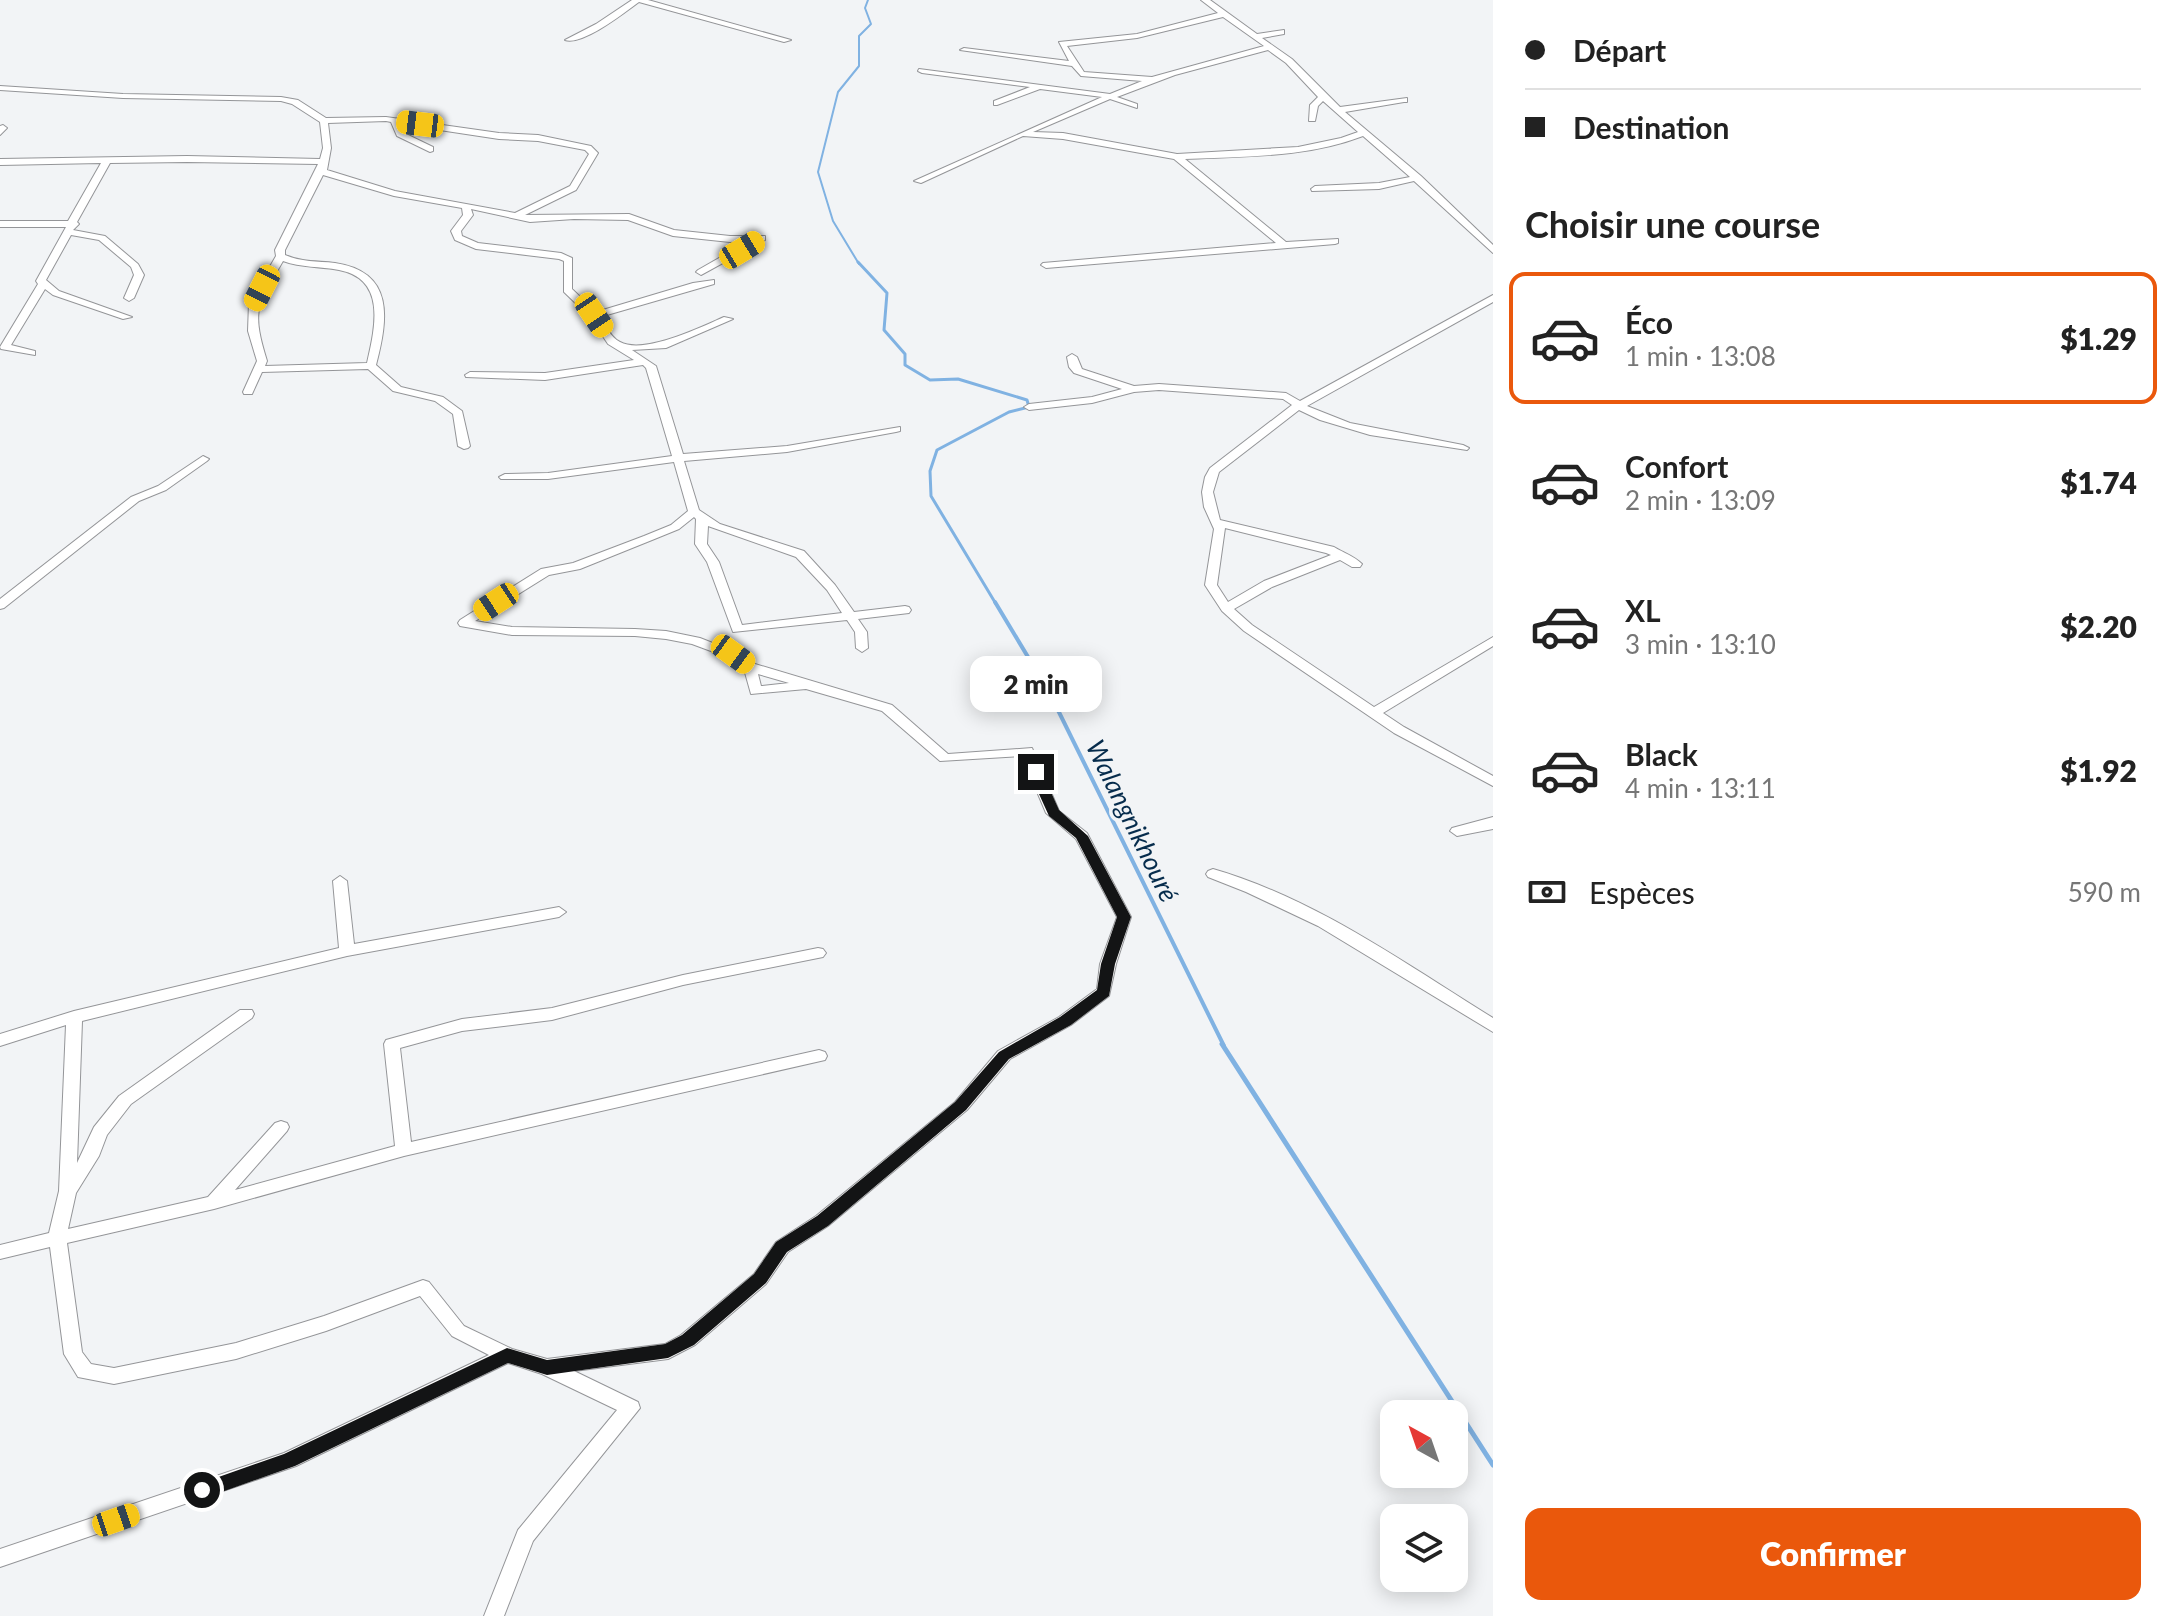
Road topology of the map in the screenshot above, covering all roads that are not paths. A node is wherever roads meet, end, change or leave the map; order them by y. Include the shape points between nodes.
1 (639, 0) edge
2 (1205, 0) edge
3 (1224, 14) junction
4 (1281, 32) dead end
5 (1255, 37) junction
6 (569, 40) dead end
7 (787, 40) dead end
8 (1269, 47) junction
9 (964, 50) dead end
10 (1074, 64) junction
11 (922, 71) dead end
12 (1154, 80) junction
13 (0, 88) edge
14 (1037, 88) junction
15 (1113, 96) junction
16 (1323, 97) junction
17 (1404, 100) dead end
18 (997, 103) dead end
19 (1134, 106) dead end
20 (1339, 110) junction
21 (1312, 119) dead end
22 (324, 121) junction
23 (395, 121) junction
24 (1056, 121) junction
25 (1365, 132) junction
26 (1022, 134) junction
27 (1063, 136) junction
28 (430, 149) dead end
29 (1177, 157) junction
30 (107, 160) junction
31 (0, 162) edge
32 (322, 165) junction
33 (1418, 178) junction
34 (918, 181) dead end
35 (1315, 189) dead end
36 (460, 203) junction
37 (514, 217) junction
38 (0, 224) edge
39 (72, 228) junction
40 (1476, 233) junction
41 (1492, 233) edge
42 (1335, 241) dead end
43 (1282, 243) junction
44 (1493, 250) edge
45 (281, 256) junction
46 (1046, 265) dead end
47 (701, 272) dead end
48 (682, 279) dead end
49 (711, 282) dead end
50 (42, 285) junction
51 (659, 297) junction
52 (129, 298) dead end
53 (1493, 298) edge
54 (594, 315) junction
55 (127, 317) dead end
56 (728, 319) dead end
57 (623, 347) junction
58 (31, 353) dead end
59 (1072, 357) dead end
60 (646, 362) junction
61 (371, 366) junction
62 (261, 369) junction
63 (470, 375) dead end
64 (1134, 389) junction
65 (248, 392) dead end
66 (1029, 407) dead end
67 (1293, 409) junction
68 (896, 429) dead end
69 (464, 446) dead end
70 (1463, 448) dead end
71 (678, 458) junction
72 (203, 459) dead end
73 (505, 477) dead end
74 (698, 516) junction
75 (1216, 522) junction
76 (1343, 555) junction
77 (1356, 564) dead end
78 (0, 605) edge
79 (1226, 608) junction
80 (905, 610) dead end
81 (851, 618) junction
82 (1493, 641) edge
83 (862, 648) dead end
84 (1373, 713) junction
85 (1493, 782) edge
86 (1493, 822) edge
87 (1457, 831) dead end
88 (1213, 874) dead end
89 (340, 881) dead end
90 (559, 912) dead end
91 (347, 951) junction
92 (818, 953) dead end
93 (246, 1014) dead end
94 (74, 1017) junction
95 (1493, 1026) edge
96 (0, 1040) edge
97 (819, 1056) dead end
98 (281, 1127) dead end
99 (404, 1150) junction
100 (68, 1191) junction
101 (214, 1202) junction
102 (57, 1237) junction
103 (0, 1252) edge
104 (507, 1355) junction
105 (547, 1367) junction
106 (0, 1558) edge
107 (494, 1616) edge

1 - 6 street
1 - 7 street
2 - 3 street
3 - 5 street
3 - 10 street via 1137,36 1062,44
4 - 5 street
5 - 8 street
8 - 12 street
8 - 16 street
9 - 10 street
10 - 12 street via 1081,74
11 - 14 street
12 - 15 street
13 - 22 street via 281,99
14 - 15 street
14 - 18 street
15 - 19 street
15 - 24 street
16 - 20 street
16 - 21 street via 1314,105
17 - 20 street
20 - 25 street
22 - 23 street
22 - 32 street via 327,148
23 - 28 street via 400,134
23 - 37 street via 538,138 594,153 573,188
24 - 26 street
24 - 27 street
25 - 29 street via 1346,142 1310,148
25 - 33 street
26 - 27 street
26 - 34 street
27 - 29 street
29 - 43 street
30 - 31 street
30 - 32 street
30 - 39 street via 79,205
32 - 36 street via 323,172 394,193
32 - 45 street
33 - 35 street
33 - 40 street
36 - 37 street
36 - 54 street via 468,215 456,231 458,238 476,246 569,260 567,290
37 - 47 street via 620,216 673,233 762,238
38 - 39 street
39 - 50 street
39 - 52 street via 102,238 135,266 139,275
40 - 41 street
40 - 44 street
42 - 43 street
43 - 46 street
45 - 61 street via 301,264 348,269 376,290 381,329
45 - 62 street via 254,303
48 - 51 street
49 - 51 street
50 - 55 street
50 - 58 street via 5,347
51 - 54 street
53 - 67 street
54 - 57 street via 612,342
56 - 57 street via 662,346
57 - 60 street
59 - 64 street via 1078,371
60 - 63 street via 526,379
60 - 71 street
61 - 62 street
61 - 69 street via 397,389 439,399 458,413
62 - 65 street
64 - 66 street
64 - 67 street via 1286,396
67 - 70 street via 1337,424
67 - 75 street via 1214,470 1207,482
68 - 71 street via 787,449
71 - 73 street
71 - 74 street
72 - 78 street via 162,488 135,499
74 - 81 street via 800,554
74 - 81 street via 701,544 713,562 737,629
74 - 105 street via 576,566 545,572 464,623 511,631 638,633 703,643 750,667 756,691 806,685 887,708 945,758 1027,751 1053,813 1082,836 1124,917 1104,992 1004,1055 961,1106 822,1221 782,1247 760,1279 688,1340 668,1351
75 - 76 street
75 - 79 street via 1220,529 1211,585
76 - 77 street
76 - 79 street via 1268,584
79 - 84 street
80 - 81 street
81 - 83 street via 861,632
82 - 84 street
84 - 85 street
86 - 87 street
88 - 95 street via 1315,916
89 - 91 street
90 - 91 street
91 - 94 street
92 - 99 street via 552,1014 462,1025 392,1044
93 - 100 street via 125,1100 100,1132
94 - 96 street
94 - 100 street
97 - 99 street
98 - 101 street
99 - 101 street
100 - 102 street
101 - 102 street
102 - 103 street
102 - 104 street via 73,1354 85,1371 114,1376 236,1351 423,1287 458,1331
104 - 105 street
104 - 106 street via 289,1460
105 - 107 street via 631,1408 525,1536

